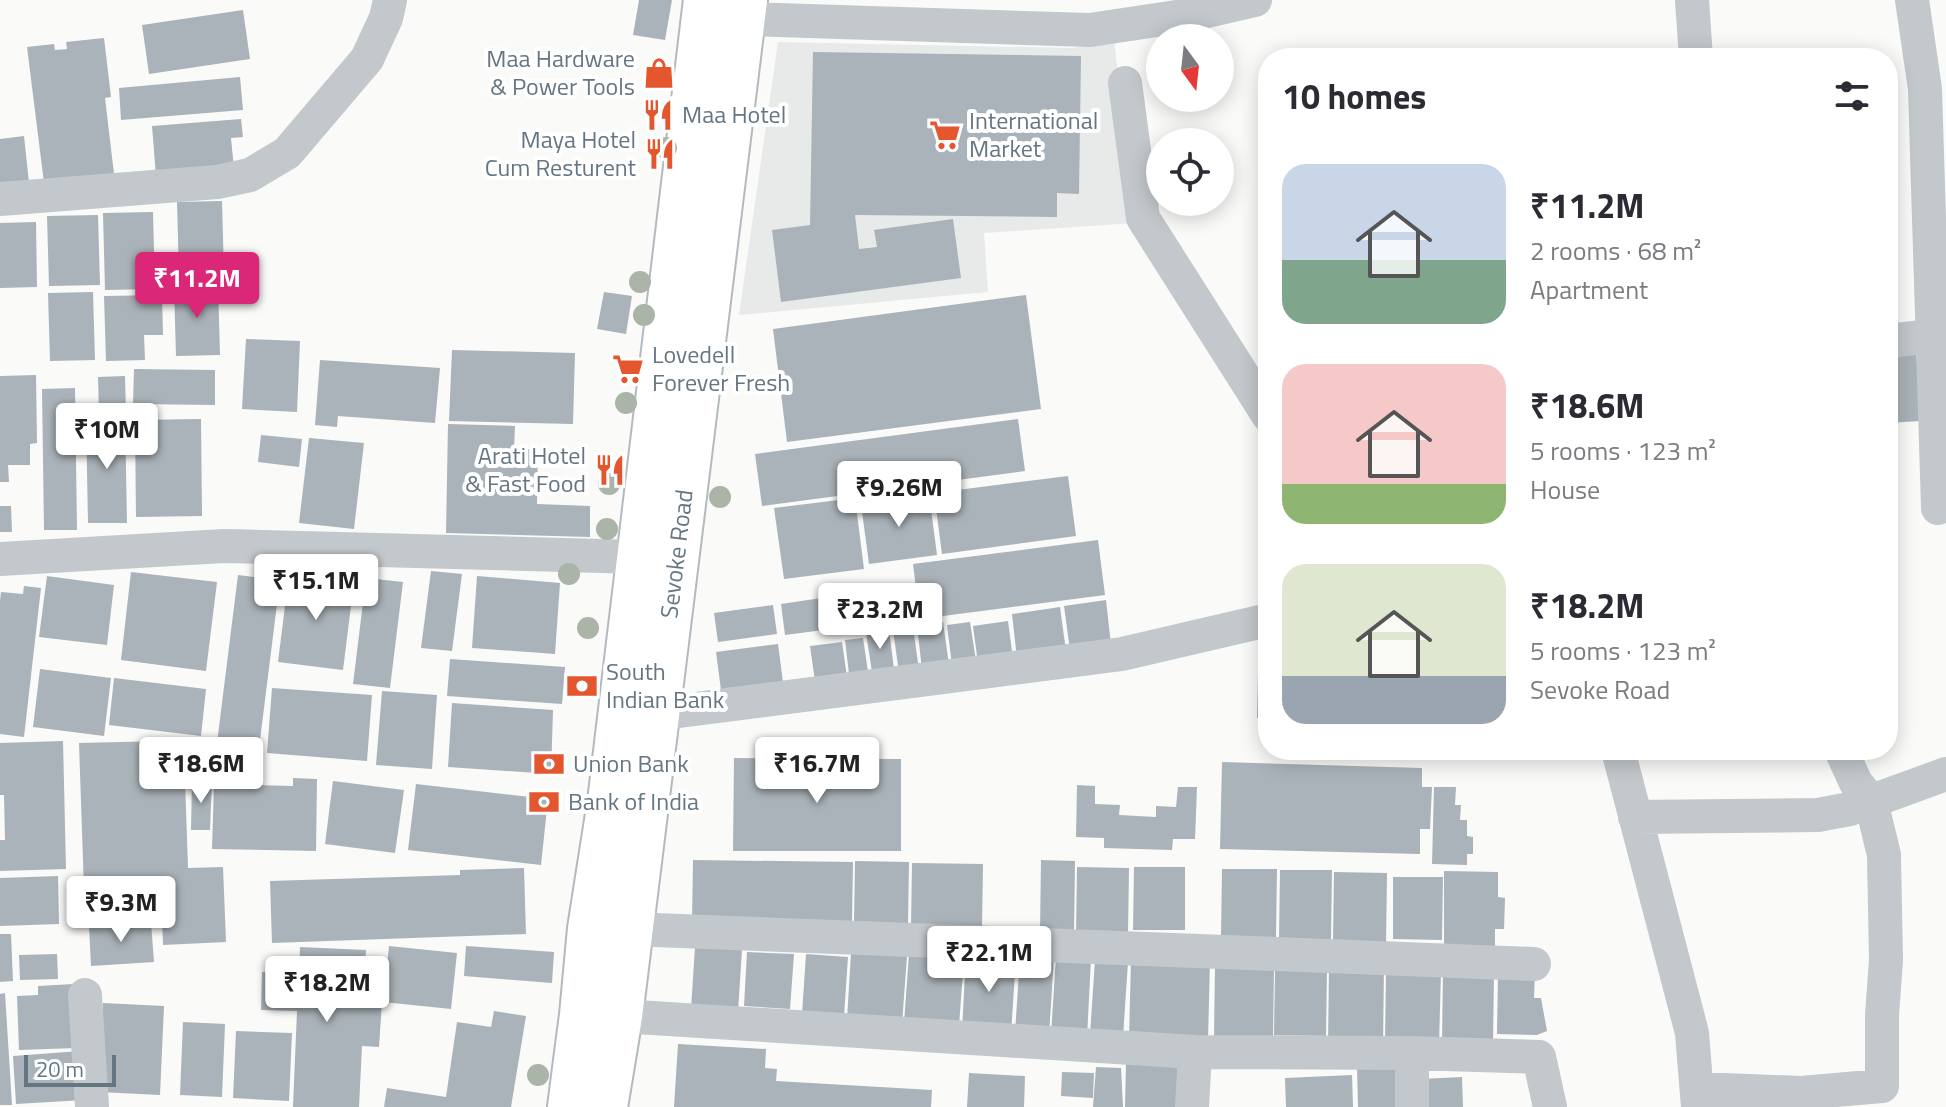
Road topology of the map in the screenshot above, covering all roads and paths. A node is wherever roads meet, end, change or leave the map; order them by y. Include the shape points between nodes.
1 (390, 0) edge
2 (1255, 0) edge
3 (1692, 0) edge
4 (1912, 0) edge
5 (731, 6) edge
6 (1695, 48) edge
7 (1125, 83) dead end
8 (1935, 89) edge
9 (0, 199) edge
10 (1931, 336) junction
11 (1898, 340) edge
12 (1258, 399) edge
13 (1938, 508) dead end
14 (658, 558) junction
15 (0, 559) edge
16 (1258, 622) edge
17 (656, 714) junction
18 (1621, 760) edge
19 (1846, 760) edge
20 (1946, 774) edge
21 (1871, 801) junction
22 (1635, 817) junction
23 (629, 929) junction
24 (1534, 964) dead end
25 (85, 995) dead end
26 (620, 1016) junction
27 (1195, 1052) junction
28 (1412, 1053) junction
29 (1698, 1098) edge
30 (1803, 1100) edge
31 (92, 1107) edge
32 (570, 1107) edge
33 (605, 1107) edge
34 (1192, 1107) edge
35 (1412, 1107) edge
36 (1550, 1107) edge

1 - 9 street via 367,59 287,153 250,175
2 - 5 street via 1090,30
3 - 6 street
4 - 8 street
5 - 14 main road, Sevoke Road
7 - 12 street via 1143,218
8 - 10 street
10 - 11 street
10 - 13 street
14 - 15 street via 224,546
14 - 17 main road, Sevoke Road
14 - 32 main road, Sevoke Road via 610,802
16 - 17 street via 1122,654
17 - 23 main road, Sevoke Road
18 - 22 street
19 - 21 street
20 - 21 street
21 - 22 street via 1818,815
21 - 30 street via 1886,878 1882,1086
22 - 29 street via 1692,1033
23 - 24 street
23 - 26 main road, Sevoke Road
25 - 31 street
26 - 27 street
26 - 33 main road, Sevoke Road
27 - 28 street
27 - 34 street
28 - 35 street
28 - 36 street via 1539,1057
29 - 30 street

